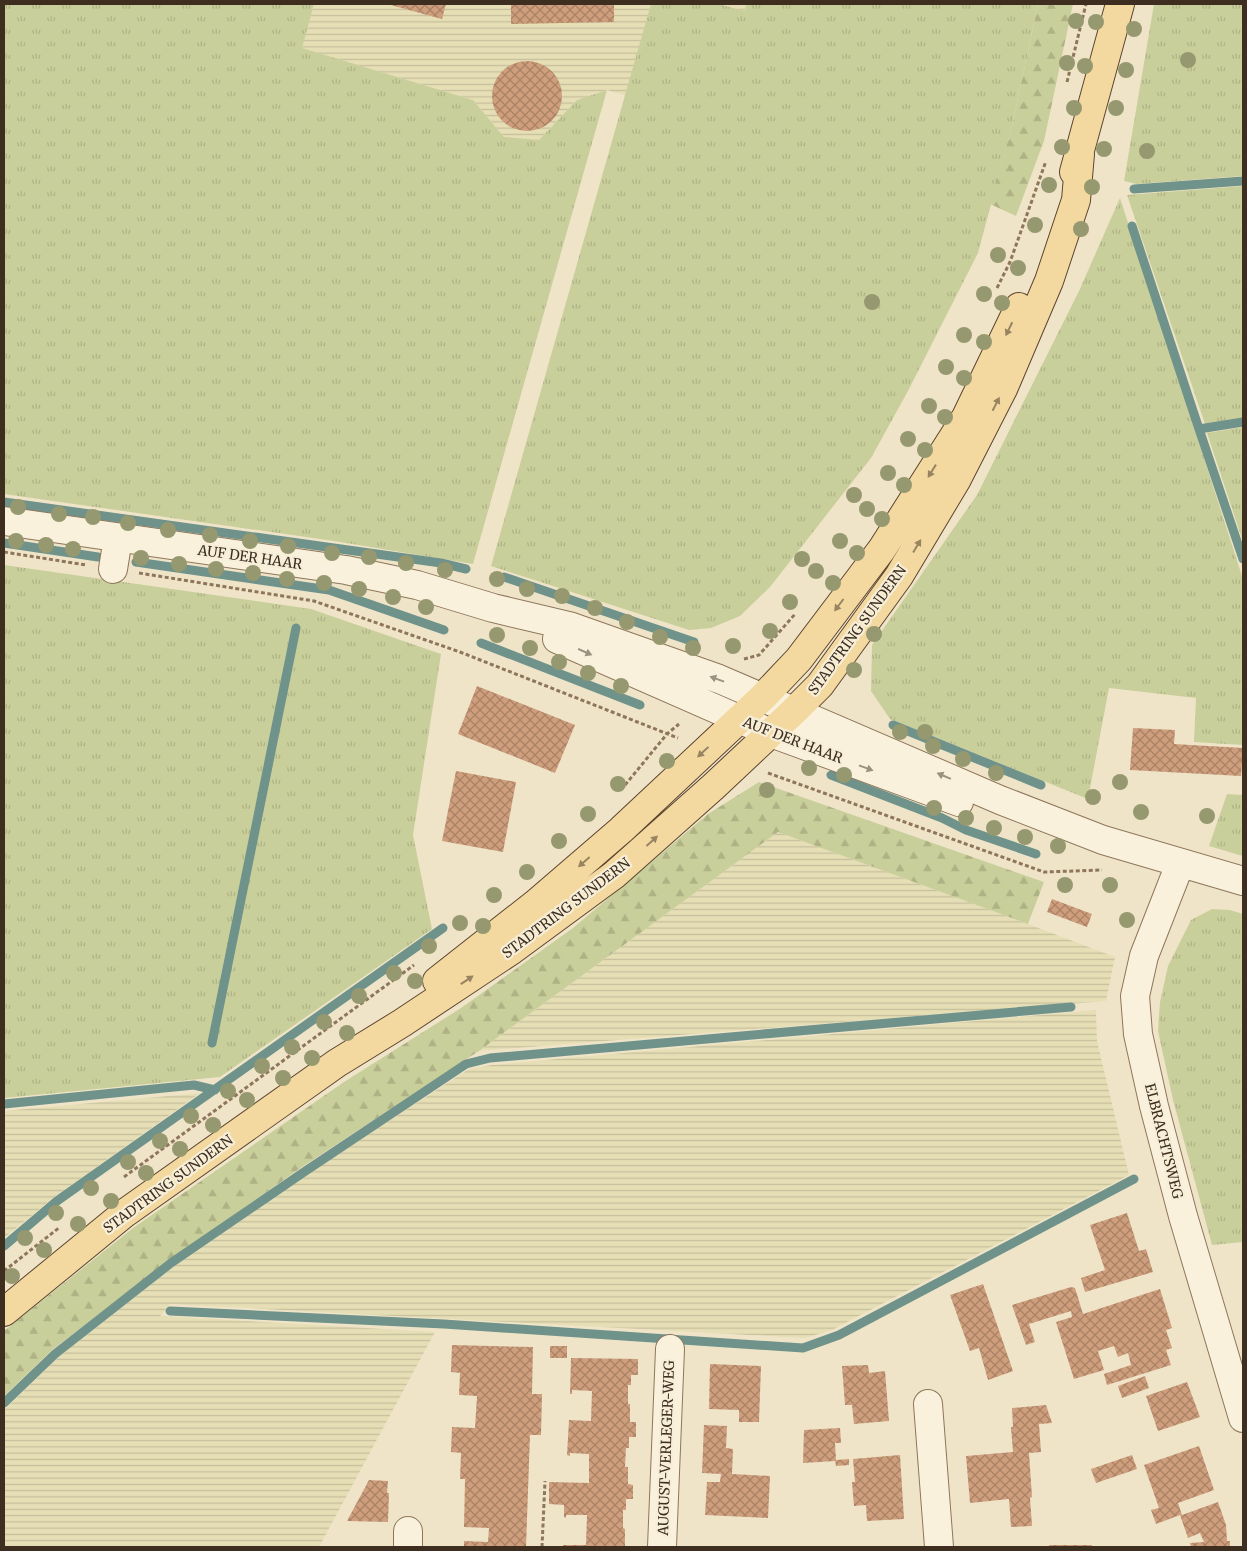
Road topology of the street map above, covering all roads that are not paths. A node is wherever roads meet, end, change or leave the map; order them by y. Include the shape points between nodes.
1 (1120, 4) edge
2 (1080, 154) junction
3 (4, 522) edge
4 (118, 538) junction
5 (113, 569) road end
6 (493, 608) junction
7 (762, 697) junction
8 (794, 711) junction
9 (739, 719) junction
10 (771, 733) junction
11 (1103, 840) junction
12 (1180, 864) junction
13 (1243, 881) edge
14 (337, 1063) junction
15 (4, 1312) edge
16 (670, 1349) dead end
17 (928, 1404) dead end
18 (1243, 1415) edge
19 (662, 1547) edge
20 (939, 1547) edge

1 - 2 main road, STADTRING SUNDERN
2 -> 7 main road, STADTRING SUNDERN via 1051,240 966,417 882,549 799,659
8 -> 2 main road, STADTRING SUNDERN via 820,685 899,576 957,479 1003,389 1049,281 1076,200
3 - 4 street, AUF DER HAAR
4 - 5 street
4 - 6 street, AUF DER HAAR via 346,570 417,585
7 -> 6 street, AUF DER HAAR via 570,626
6 -> 9 street, AUF DER HAAR
7 - 8 street, AUF DER HAAR
7 - 9 main road, STADTRING SUNDERN
8 - 10 main road, STADTRING SUNDERN
11 -> 8 street, AUF DER HAAR via 1000,800
9 - 10 street, AUF DER HAAR
9 -> 14 main road, STADTRING SUNDERN via 563,880
10 -> 11 street, AUF DER HAAR via 997,815
14 -> 10 main road, STADTRING SUNDERN via 512,950 614,875
11 - 12 street, AUF DER HAAR
12 - 13 street, AUF DER HAAR
12 - 18 street, ELBRACHTSWEG via 1144,956 1135,996 1138,1034 1183,1216
14 - 15 main road, STADTRING SUNDERN via 125,1213
16 - 19 street, AUGUST-VERLEGER-WEG
17 - 20 street

